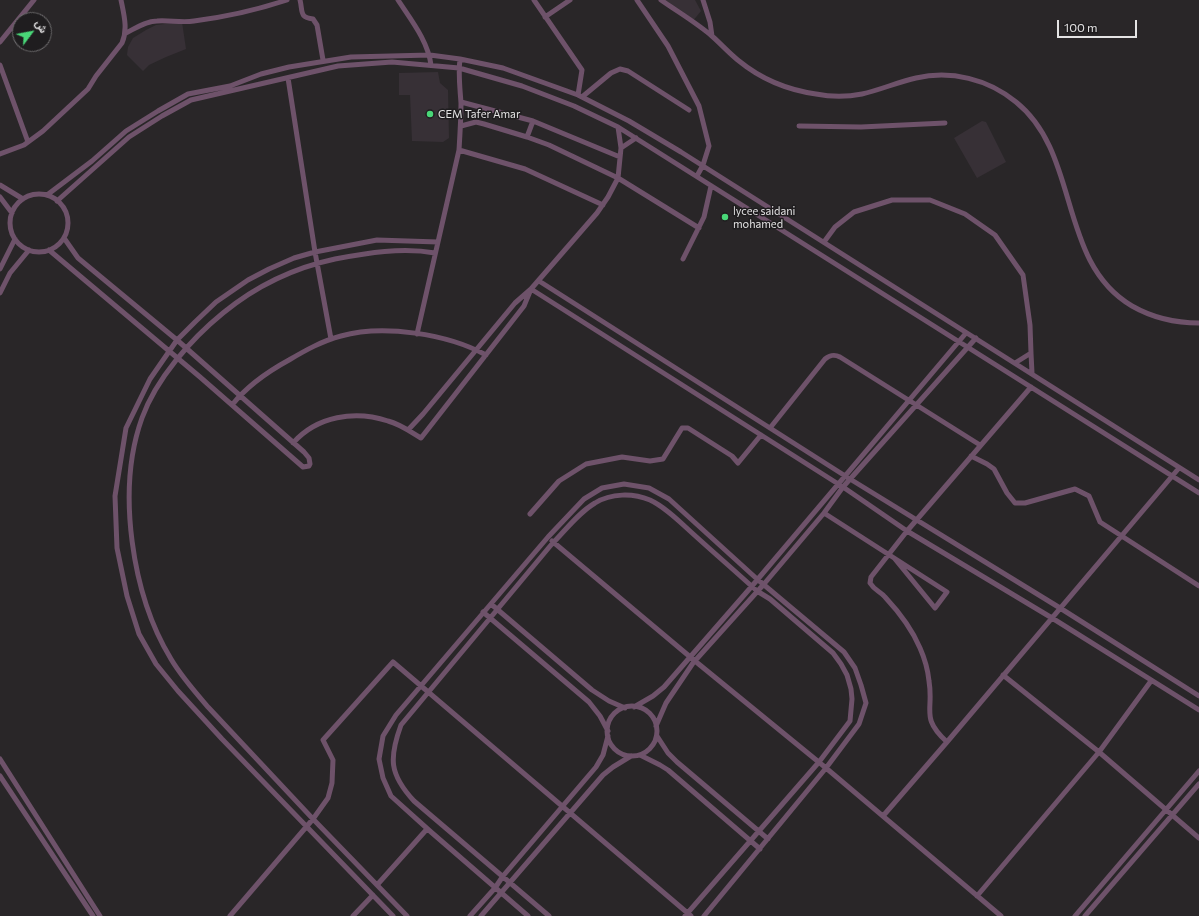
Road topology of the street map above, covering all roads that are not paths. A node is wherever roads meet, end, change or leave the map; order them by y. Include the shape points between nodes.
1 (34, 0) edge
2 (121, 0) edge
3 (287, 0) edge
4 (300, 0) edge
5 (398, 0) edge
6 (534, 0) edge
7 (570, 0) edge
8 (637, 0) edge
9 (661, 0) edge
10 (703, 0) edge
11 (545, 17) junction
12 (126, 33) junction
13 (712, 36) junction
14 (0, 42) edge
15 (430, 55) junction
16 (460, 59) junction
17 (323, 60) junction
18 (0, 65) edge
19 (431, 65) junction
20 (459, 68) junction
21 (288, 78) junction
22 (580, 96) junction
23 (461, 102) junction
24 (689, 110) dead end
25 (534, 121) junction
26 (945, 123) dead end
27 (461, 126) junction
28 (799, 126) dead end
29 (618, 127) junction
30 (527, 137) junction
31 (636, 138) junction
32 (28, 142) junction
33 (621, 148) junction
34 (459, 150) junction
35 (0, 154) edge
36 (620, 157) junction
37 (703, 165) junction
38 (697, 176) junction
39 (618, 178) junction
40 (0, 185) edge
41 (711, 186) junction
42 (47, 196) junction
43 (0, 197) edge
44 (23, 199) junction
45 (57, 201) junction
46 (603, 205) junction
47 (12, 213) junction
48 (699, 228) junction
49 (64, 238) junction
50 (15, 239) junction
51 (438, 242) junction
52 (824, 242) junction
53 (29, 250) junction
54 (49, 250) junction
55 (315, 252) junction
56 (435, 253) junction
57 (683, 259) dead end
58 (317, 263) junction
59 (0, 269) edge
60 (539, 281) junction
61 (531, 289) junction
62 (0, 293) edge
63 (1199, 323) edge
64 (966, 333) junction
65 (417, 334) junction
66 (976, 338) junction
67 (331, 339) junction
68 (177, 340) junction
69 (959, 342) junction
70 (968, 347) junction
71 (187, 349) junction
72 (476, 350) junction
73 (169, 352) junction
74 (1031, 353) junction
75 (486, 355) junction
76 (178, 359) junction
77 (1015, 363) junction
78 (1032, 373) junction
79 (1031, 387) junction
80 (240, 396) junction
81 (909, 400) junction
82 (232, 405) junction
83 (916, 405) junction
84 (770, 428) junction
85 (408, 430) junction
86 (761, 435) junction
87 (293, 443) junction
88 (980, 445) junction
89 (971, 456) junction
90 (1179, 468) junction
91 (844, 476) junction
92 (1173, 476) junction
93 (850, 479) junction
94 (1199, 480) edge
95 (838, 483) junction
96 (844, 486) junction
97 (1199, 493) edge
98 (824, 513) junction
99 (530, 514) dead end
100 (917, 520) junction
101 (907, 531) junction
102 (1120, 536) junction
103 (548, 537) junction
104 (554, 542) junction
105 (889, 555) junction
106 (895, 559) junction
107 (757, 579) junction
108 (764, 584) junction
109 (752, 586) junction
110 (1199, 586) edge
111 (757, 591) junction
112 (491, 604) junction
113 (1060, 608) junction
114 (498, 610) junction
115 (483, 612) junction
116 (491, 618) junction
117 (1052, 618) junction
118 (690, 657) junction
119 (695, 662) junction
120 (1003, 675) junction
121 (1151, 681) junction
122 (421, 686) junction
123 (429, 692) junction
124 (1199, 696) edge
125 (634, 707) junction
126 (625, 708) junction
127 (1199, 710) edge
128 (656, 726) junction
129 (608, 733) junction
130 (657, 736) junction
131 (947, 742) junction
132 (1099, 752) junction
133 (640, 755) junction
134 (631, 756) junction
135 (0, 759) edge
136 (819, 762) junction
137 (826, 768) junction
138 (1199, 772) edge
139 (0, 776) edge
140 (1199, 784) edge
141 (562, 806) junction
142 (1166, 810) junction
143 (570, 813) junction
144 (1172, 815) junction
145 (883, 816) junction
146 (313, 819) junction
147 (307, 826) junction
148 (427, 829) junction
149 (758, 832) junction
150 (1199, 838) edge
151 (768, 839) junction
152 (751, 841) junction
153 (760, 849) junction
154 (503, 876) junction
155 (510, 882) junction
156 (377, 885) junction
157 (495, 888) junction
158 (501, 893) junction
159 (374, 895) junction
160 (977, 896) junction
161 (688, 915) edge
162 (93, 916) edge
163 (100, 916) edge
164 (230, 916) edge
165 (352, 916) edge
166 (393, 916) edge
167 (407, 916) edge
168 (470, 916) edge
169 (481, 916) edge
170 (528, 916) edge
171 (549, 916) edge
172 (704, 916) edge
173 (1001, 916) edge
174 (1075, 916) edge
175 (1085, 916) edge

1 - 14 street
2 - 12 street
3 - 12 street via 237,15 191,22 154,21
4 - 17 street via 305,18 313,19 317,25
5 - 15 street
6 - 11 street
7 - 11 street
8 - 37 street via 668,46 699,106 709,146
9 - 13 street
10 - 13 street
11 - 22 street via 582,70
12 - 32 street via 122,43 88,89 43,132
13 - 63 street via 740,62 760,75 778,84 817,95 861,94 932,75 969,78 1002,92 1030,115 1046,136 1090,261 1106,285 1140,311 1182,323
15 - 16 street
15 - 17 street via 350,56
15 - 19 street
16 - 20 street
16 - 22 street via 503,68
17 - 42 street via 261,74 230,86 188,94 126,132
18 - 32 street
19 - 20 street
19 - 21 street via 392,62 345,65
20 - 23 street
20 - 29 street via 522,86 574,106
21 - 45 street via 191,100 129,137
21 - 55 street
22 - 24 street via 611,73 620,70 628,72
22 - 37 street via 629,121
23 - 25 street
23 - 27 street
25 - 30 street
25 - 36 street
26 - 28 street via 861,127
27 - 30 street via 480,123
27 - 34 street
29 - 31 street
29 - 33 street
30 - 39 street
31 - 33 street
31 - 38 street
32 - 35 street
33 - 36 street
34 - 46 street via 525,169
34 - 51 street
36 - 39 street
37 - 38 street
37 - 52 street
38 - 41 street
39 - 46 street
39 - 48 street
40 - 44 street
41 - 48 street
41 - 69 street
42 - 44 street via 39,194
42 - 45 street
43 - 47 street
44 - 47 street
45 - 49 street via 67,218
46 - 60 street
47 - 50 street via 10,222
48 - 57 street
49 - 54 street
49 - 68 street via 78,258
50 - 53 street
50 - 59 street
51 - 55 street via 377,240
51 - 56 street
52 - 64 street
52 - 74 street via 835,227 854,212 892,200 930,200 965,214 995,235 1023,275
53 - 54 street
53 - 62 street via 10,273
54 - 73 street
55 - 58 street
55 - 68 street via 294,258 248,280 216,302
56 - 58 street via 394,251
56 - 65 street
58 - 67 street
58 - 71 street via 278,277 235,304 208,325
60 - 61 street
60 - 84 street
61 - 72 street via 515,303
61 - 75 street via 524,306
61 - 86 street
64 - 66 street
64 - 69 street
65 - 67 street via 372,331
65 - 72 street via 441,338
66 - 70 street
66 - 77 street
67 - 80 street via 274,368
68 - 71 street
68 - 73 street
69 - 70 street
69 - 81 street
70 - 79 street
70 - 83 street
71 - 76 street
71 - 80 street
72 - 75 street
72 - 85 street
73 - 76 street
73 - 147 street via 150,379 126,428 115,496 117,548 126,596 139,634 156,664 188,702
74 - 77 street
74 - 78 street
75 - 85 street via 421,438
76 - 82 street
76 - 146 street via 158,386 142,418 132,454 128,490 129,517 137,573 154,626 171,659 190,686
77 - 78 street
78 - 90 street
79 - 88 street
79 - 92 street
80 - 82 street
80 - 87 street
81 - 83 street
81 - 84 street via 840,357 830,356
81 - 91 street
82 - 87 street via 303,467 309,466 309,458
83 - 88 street
83 - 93 street
84 - 91 street
85 - 87 street via 388,421 363,415 344,416 325,421 307,430
86 - 95 street
86 - 99 street via 738,463 732,456 688,428 682,428 663,459 650,461 622,457 586,464 559,481
88 - 89 street
89 - 100 street
89 - 102 street via 994,469 1015,503 1025,503 1076,489 1089,496 1100,522
90 - 92 street
90 - 94 street
91 - 93 street
91 - 95 street
92 - 97 street
92 - 102 street
93 - 96 street
93 - 100 street
95 - 96 street
95 - 107 street
96 - 98 street
96 - 101 street
98 - 105 street
98 - 108 street
100 - 101 street
100 - 113 street
101 - 105 street
101 - 117 street
102 - 110 street
102 - 113 street
103 - 104 street
103 - 107 street via 584,499 602,488 624,484 649,488 669,499
103 - 112 street
104 - 109 street via 584,510 596,502 613,496 633,495 651,500 672,515
104 - 114 street
104 - 118 street
105 - 106 street
105 - 131 street via 871,577 870,583 905,620 920,648 930,681 929,715 932,726
106 - 106 street via 915,584 935,608 947,592
107 - 108 street
107 - 109 street
108 - 111 street
108 - 137 street via 844,652 855,668 861,685 866,703 859,724
109 - 111 street
109 - 118 street
111 - 119 street
111 - 136 street via 770,599 833,653 847,674 852,699 850,721
112 - 114 street
112 - 115 street
113 - 117 street
113 - 124 street
114 - 116 street
114 - 126 street via 592,690
115 - 116 street
115 - 122 street
116 - 123 street
116 - 129 street via 589,702 600,716
117 - 120 street
117 - 121 street
118 - 119 street
118 - 125 street via 659,692
119 - 128 street via 666,702
119 - 136 street
120 - 131 street
120 - 132 street
121 - 127 street
121 - 132 street
122 - 123 street
122 - 146 street via 394,662 323,740 333,760 332,783 328,798
122 - 148 street via 396,715 383,736 380,759 383,778 392,796
123 - 141 street
123 - 154 street via 401,725 394,743 392,762 396,778 403,790
125 - 126 street
125 - 128 street via 648,713
126 - 129 street via 614,714 608,724
128 - 130 street
129 - 134 street via 614,748 624,755
129 - 141 street via 603,755 596,767
130 - 133 street via 652,746
130 - 149 street via 668,754
131 - 145 street
132 - 142 street
132 - 160 street
133 - 134 street
133 - 152 street via 668,770
134 - 143 street via 603,775
135 - 163 street
136 - 137 street
136 - 149 street
137 - 145 street
137 - 151 street
138 - 142 street
139 - 162 street
140 - 144 street
141 - 143 street
141 - 154 street
142 - 144 street
142 - 174 street
143 - 155 street
143 - 161 street
144 - 150 street
144 - 175 street
145 - 160 street
146 - 147 street
146 - 156 street
147 - 159 street
147 - 164 street
148 - 156 street
148 - 157 street
149 - 151 street
149 - 152 street
151 - 153 street
152 - 153 street
152 - 161 street
153 - 172 street
154 - 155 street
154 - 157 street
155 - 158 street
155 - 171 street
156 - 167 street
157 - 158 street
157 - 168 street
158 - 169 street
158 - 170 street
159 - 165 street
159 - 166 street
160 - 173 street

